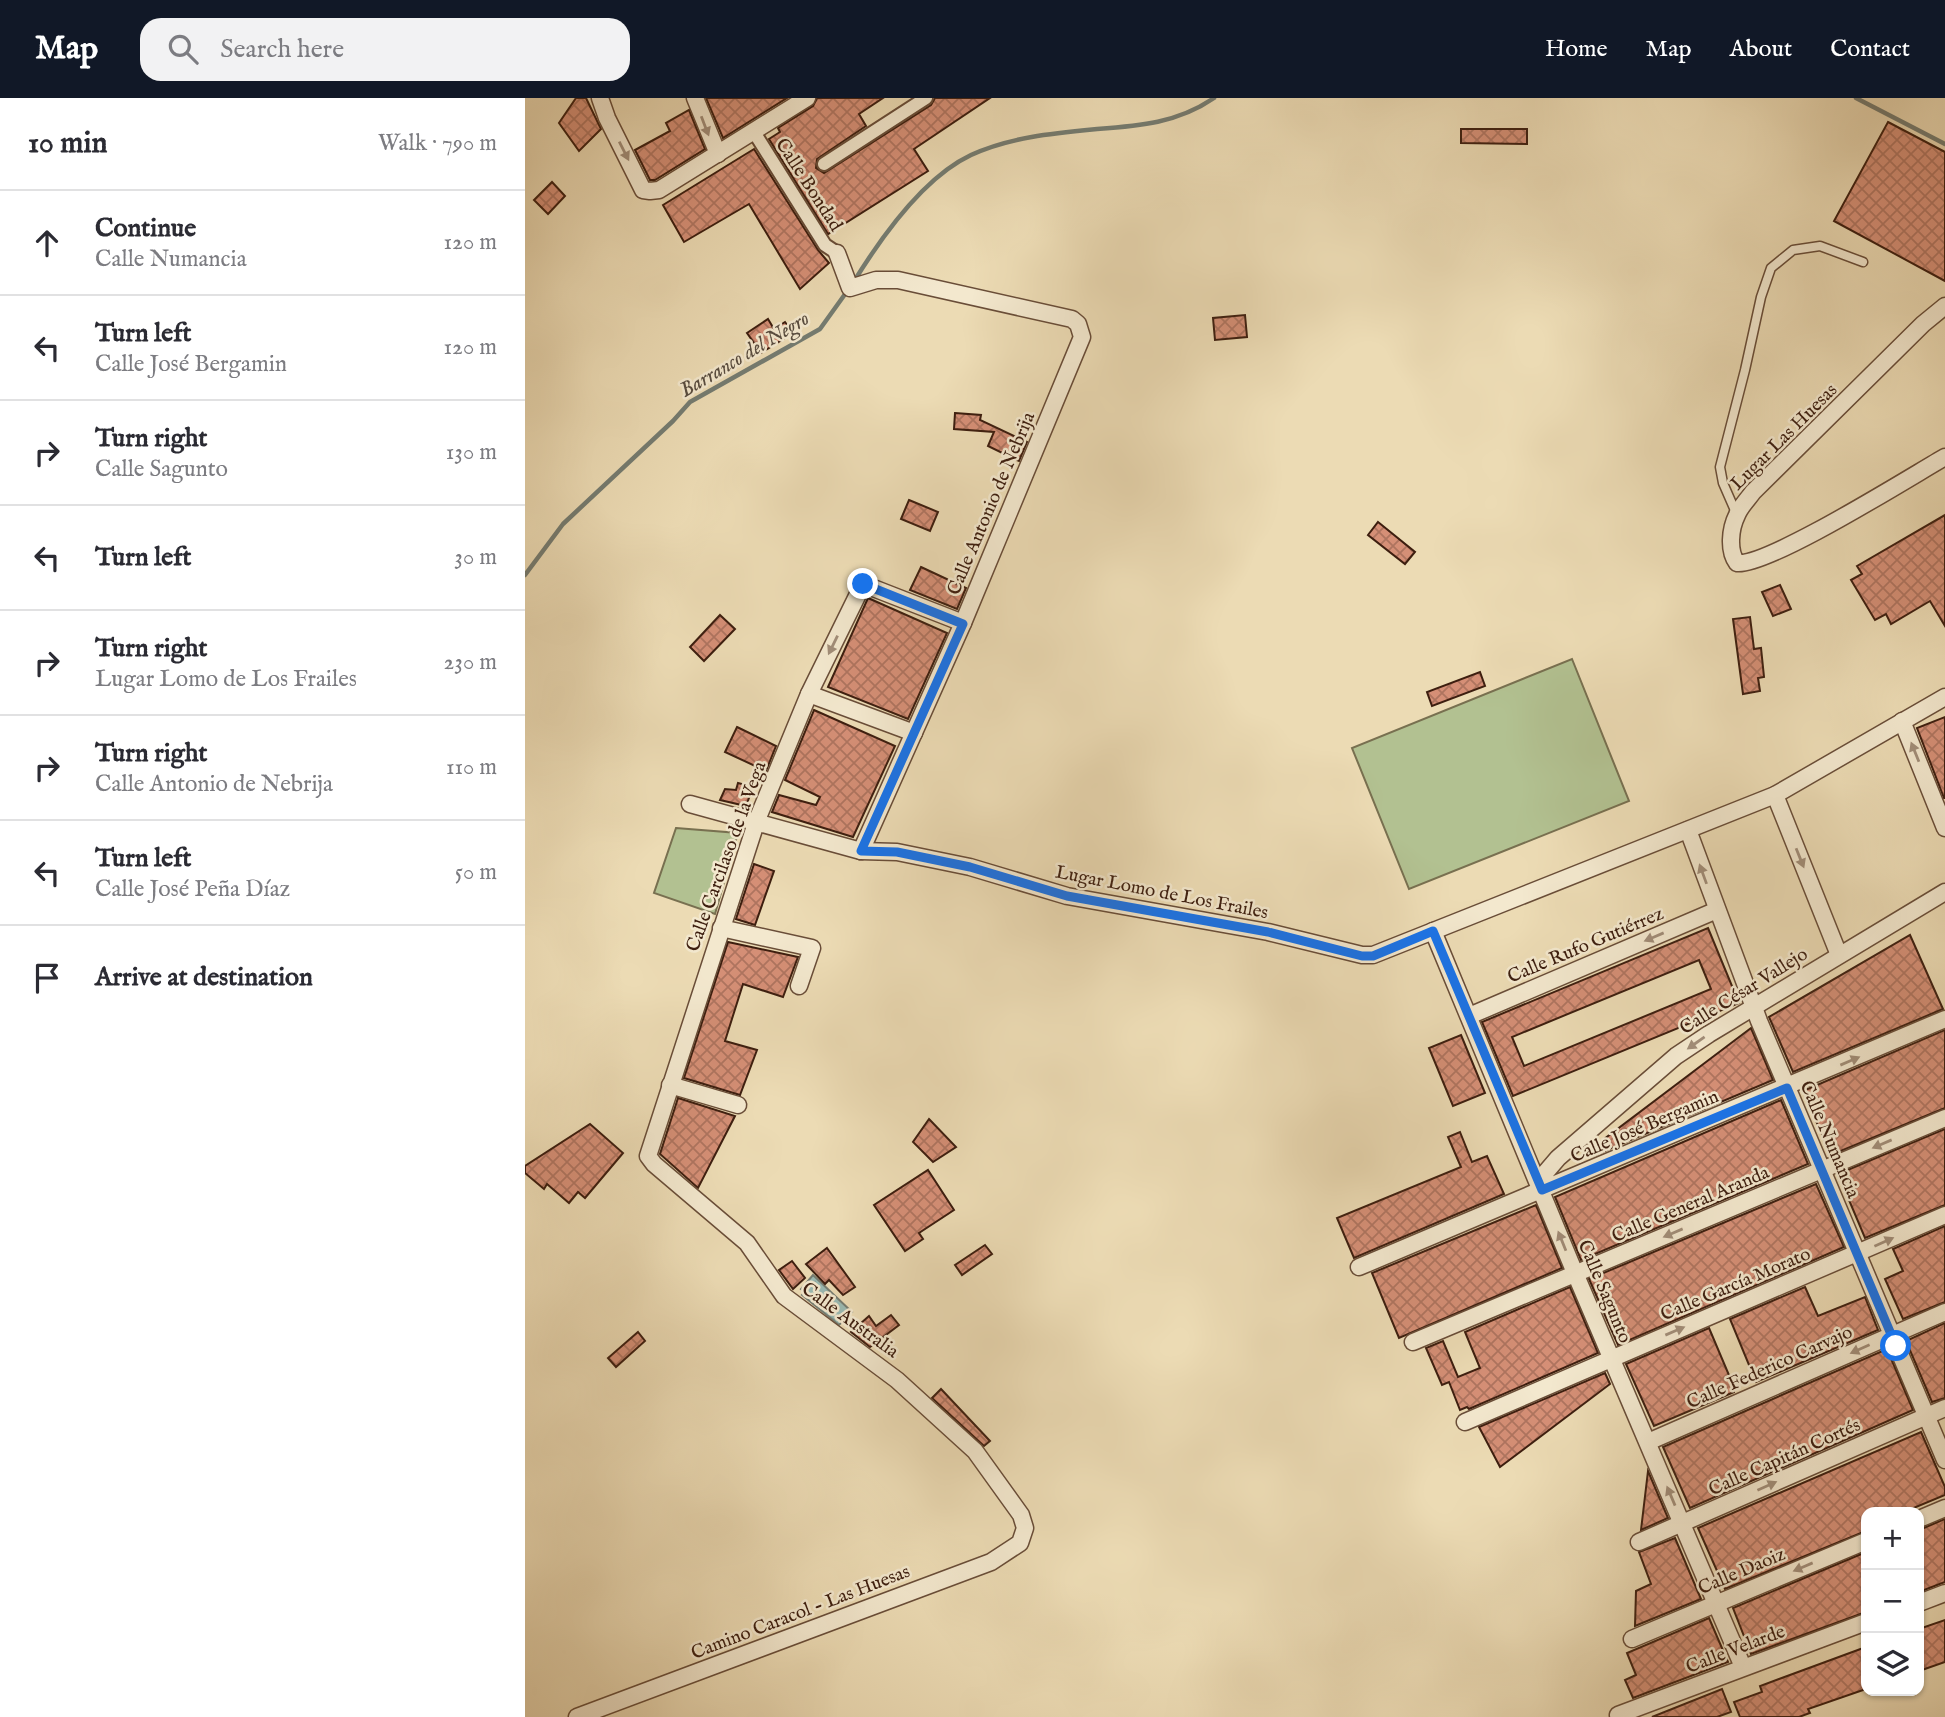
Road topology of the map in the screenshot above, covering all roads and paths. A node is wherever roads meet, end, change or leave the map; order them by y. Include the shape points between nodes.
1 (600, 98) edge
2 (695, 98) edge
3 (807, 98) edge
4 (926, 98) edge
5 (754, 132) junction
6 (718, 154) junction
7 (824, 164) dead end
8 (837, 253) joint
9 (1863, 262) dead end
10 (1945, 306) edge
11 (1945, 457) edge
12 (1737, 514) junction
13 (963, 624) junction
14 (809, 694) junction
15 (1945, 697) edge
16 (1902, 721) junction
17 (915, 733) junction
18 (1775, 795) junction
19 (690, 804) dead end
20 (757, 820) junction
21 (1945, 828) edge
22 (1688, 830) junction
23 (861, 851) junction
24 (1945, 892) edge
25 (1717, 910) junction
26 (721, 928) junction
27 (1433, 931) junction
28 (1839, 955) junction
29 (799, 986) dead end
30 (1753, 1007) junction
31 (1469, 1016) junction
32 (1945, 1019) edge
33 (670, 1085) junction
34 (1787, 1088) junction
35 (738, 1105) dead end
36 (1945, 1118) edge
37 (1577, 1144) junction
38 (648, 1150) joint
39 (1525, 1151) junction
40 (1558, 1158) junction
41 (1822, 1170) junction
42 (1584, 1173) junction
43 (1542, 1190) junction
44 (1945, 1215) edge
45 (1857, 1254) junction
46 (1359, 1267) dead end
47 (1575, 1273) junction
48 (1945, 1312) edge
49 (1892, 1335) junction
50 (1413, 1342) dead end
51 (1612, 1358) junction
52 (1945, 1408) edge
53 (1927, 1416) junction
54 (1465, 1422) dead end
55 (1648, 1441) junction
56 (1945, 1460) edge
57 (1945, 1508) edge
58 (1924, 1517) edge
59 (1682, 1523) junction
60 (1025, 1528) joint
61 (1639, 1542) dead end
62 (1861, 1543) edge
63 (1945, 1593) edge
64 (1924, 1601) edge
65 (1716, 1604) junction
66 (1861, 1624) edge
67 (1632, 1639) dead end
68 (1743, 1667) junction
69 (1618, 1715) dead end
70 (577, 1717) edge

1 -> 6 street via 643,190 659,190
2 -> 6 street
3 - 5 street
4 - 7 street
5 - 6 street
5 - 8 street, Calle Bondad via 825,245
8 - 13 street, Calle Antonio de Nebrija via 850,288 876,280 898,280 1078,324 1082,337
9 - 12 lane via 1820,246 1793,250 1771,268 1720,467
10 - 12 street, Lugar Las Huesas via 1753,492
11 - 12 street, Lugar Las Huesas via 1782,550 1746,564 1732,557
13 -> 14 street, Calle Carcilaso de la Vega via 863,584
13 - 17 street, Calle Antonio de Nebrija
14 - 17 street
14 - 20 street, Calle Carcilaso de la Vega
15 - 16 street
16 - 18 street
21 -> 16 street
17 - 23 street, Calle Antonio de Nebrija
18 - 22 street
18 -> 28 street
19 - 20 street, Lugar Lomo de Los Frailes
20 - 23 street, Lugar Lomo de Los Frailes
20 - 26 street, Calle Carcilaso de la Vega
25 -> 22 street, Calle Numancia
22 - 27 street
23 - 27 street, Lugar Lomo de Los Frailes via 897,852 970,867 1067,896 1268,932 1362,956 1373,956
24 - 28 street, Calle César Vallejo
25 - 30 street, Calle Numancia
25 -> 31 street, Calle Rufo Gutiérrez
26 - 29 street via 812,948
26 - 33 street, Calle Carcilaso de la Vega
27 - 31 street, Calle Sagunto
28 - 30 street, Calle César Vallejo
30 - 34 street, Calle Numancia
30 -> 37 street, Calle César Vallejo via 1676,1056
31 - 39 street, Calle Sagunto
34 -> 32 street, Calle José Bergamin
33 - 35 street
33 - 38 street, Calle Carcilaso de la Vega
34 - 41 street, Calle Numancia
34 - 42 street, Calle José Bergamin
36 -> 41 street, Calle General Aranda
37 - 40 street, Calle César Vallejo
37 - 42 street via 1574,1164
38 - 60 street, Calle Australia via 654,1164 747,1243 784,1296 897,1380 975,1451
39 - 40 street
39 - 43 street, Calle Sagunto
40 - 43 street, Calle César Vallejo via 1546,1172
41 - 45 street, Calle Numancia
41 -> 47 street, Calle General Aranda
42 - 43 street, Calle José Bergamin
43 - 46 street, Calle José Bergamin
47 -> 43 street, Calle Sagunto
45 -> 44 street, Calle García Morato
45 - 49 street, Calle Numancia
51 -> 45 street, Calle García Morato
47 - 50 street, Calle General Aranda
47 - 51 street, Calle Sagunto
48 - 49 street, Calle Federico Carvajo
49 - 53 street, Calle Numancia
49 -> 55 street, Calle Federico Carvajo
51 - 54 street, Calle García Morato
51 - 55 street, Calle Sagunto
52 - 53 street, Calle Capitán Cortés
53 - 56 street, Calle Numancia
59 -> 53 street, Calle Capitán Cortés
59 -> 55 street, Calle Sagunto
57 - 58 street
59 - 61 street, Calle Capitán Cortés
59 - 65 street, Calle Sagunto
60 - 70 street, Camino Caracol - Las Huesas via 1020,1542 991,1562
62 -> 65 street, Calle Daoiz
63 - 64 street
65 - 67 street, Calle Daoiz
65 - 68 street, Calle Sagunto
66 - 68 street, Calle Velarde
68 - 69 street, Calle Velarde

